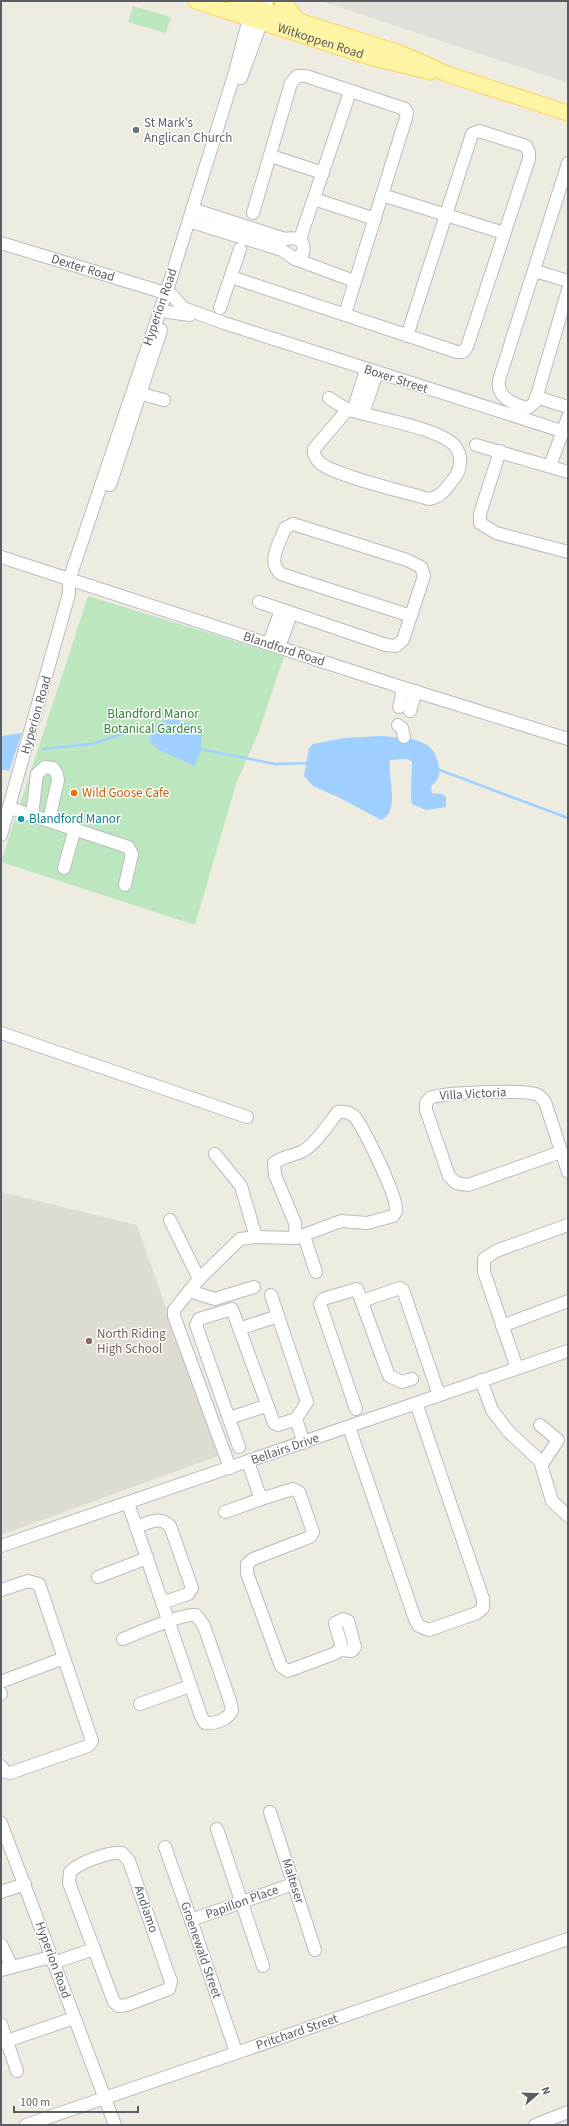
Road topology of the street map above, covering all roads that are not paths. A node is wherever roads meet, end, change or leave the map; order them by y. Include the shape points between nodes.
1 (196, 1) edge
2 (235, 1) edge
3 (282, 1) edge
4 (258, 10) edge
5 (296, 20) junction
6 (447, 74) junction
7 (350, 92) junction
8 (568, 114) edge
9 (271, 156) junction
10 (568, 164) edge
11 (323, 173) junction
12 (382, 195) junction
13 (314, 199) junction
14 (253, 213) dead end
15 (193, 216) junction
16 (446, 216) junction
17 (375, 219) junction
18 (504, 233) junction
19 (249, 234) junction
20 (300, 239) junction
21 (1, 243) edge
22 (240, 249) dead end
23 (295, 260) junction
24 (535, 271) junction
25 (231, 277) junction
26 (354, 281) junction
27 (568, 289) edge
28 (169, 294) junction
29 (220, 308) dead end
30 (168, 312) junction
31 (345, 314) junction
32 (224, 323) junction
33 (407, 336) junction
34 (371, 371) junction
35 (136, 393) junction
36 (536, 397) junction
37 (328, 398) dead end
38 (164, 400) dead end
39 (568, 407) edge
40 (355, 411) junction
41 (568, 417) edge
42 (566, 433) edge
43 (476, 445) dead end
44 (500, 451) junction
45 (550, 466) junction
46 (568, 472) edge
47 (568, 552) edge
48 (1, 558) edge
49 (73, 582) junction
50 (259, 602) dead end
51 (286, 612) junction
52 (411, 616) junction
53 (274, 645) junction
54 (401, 687) junction
55 (416, 691) junction
56 (398, 725) dead end
57 (404, 737) dead end
58 (568, 739) edge
59 (10, 808) junction
60 (32, 815) junction
61 (50, 820) junction
62 (75, 828) junction
63 (1, 835) edge
64 (64, 868) dead end
65 (126, 885) dead end
66 (1, 1033) edge
67 (247, 1117) dead end
68 (561, 1152) junction
69 (215, 1154) dead end
70 (568, 1172) edge
71 (170, 1220) dead end
72 (568, 1225) edge
73 (256, 1237) junction
74 (300, 1237) junction
75 (316, 1272) dead end
76 (199, 1279) junction
77 (254, 1287) dead end
78 (189, 1291) junction
79 (271, 1295) dead end
80 (362, 1301) junction
81 (568, 1301) edge
82 (278, 1316) junction
83 (502, 1326) junction
84 (239, 1329) junction
85 (568, 1351) edge
86 (517, 1368) junction
87 (412, 1379) dead end
88 (481, 1380) junction
89 (439, 1395) junction
90 (416, 1403) junction
91 (266, 1406) junction
92 (356, 1409) dead end
93 (229, 1418) junction
94 (296, 1419) junction
95 (540, 1425) dead end
96 (349, 1427) junction
97 (304, 1443) junction
98 (239, 1447) dead end
99 (248, 1462) junction
100 (542, 1464) junction
101 (230, 1468) junction
102 (261, 1499) junction
103 (128, 1503) junction
104 (225, 1512) dead end
105 (568, 1516) edge
106 (136, 1527) junction
107 (1, 1546) edge
108 (147, 1558) junction
109 (98, 1577) dead end
110 (1, 1590) edge
111 (162, 1603) junction
112 (169, 1622) junction
113 (123, 1638) dead end
114 (339, 1650) dead end
115 (64, 1658) junction
116 (2, 1682) edge
117 (190, 1686) junction
118 (140, 1704) dead end
119 (1, 1766) edge
120 (270, 1812) dead end
121 (1, 1822) edge
122 (217, 1829) dead end
123 (165, 1847) dead end
124 (25, 1884) junction
125 (293, 1884) junction
126 (1, 1892) edge
127 (241, 1902) junction
128 (191, 1920) junction
129 (568, 1939) edge
130 (1, 1944) edge
131 (94, 1949) junction
132 (315, 1950) dead end
133 (52, 1960) junction
134 (263, 1966) dead end
135 (7, 1969) edge
136 (74, 2018) junction
137 (1, 2024) edge
138 (4, 2042) edge
139 (236, 2052) junction
140 (17, 2071) dead end
141 (105, 2098) junction
142 (568, 2112) edge
143 (26, 2125) edge
144 (115, 2125) edge
145 (535, 2125) edge

1 - 4 main road, Witkoppen Road
2 - 4 main road, Witkoppen Road
3 - 5 main road
4 - 5 main road, Witkoppen Road
4 - 6 main road, Witkoppen Road via 376,59
4 - 15 street, Hyperion Road via 235,72
5 - 6 main road, Witkoppen Road via 400,53
6 - 8 main road, Witkoppen Road
7 - 9 street via 306,76 300,75 294,79
7 - 11 street
7 - 12 street via 406,111 407,116
9 - 11 street
9 - 14 street
10 - 24 street
11 - 13 street
12 - 16 street
12 - 17 street
13 - 17 street
13 - 20 street
15 - 19 street
15 - 28 street, Hyperion Road
16 - 18 street
16 - 18 street via 471,136 476,132 482,132 526,146 529,150
16 - 33 street
17 - 26 street
18 - 33 street via 465,351 457,352
19 - 20 street
19 - 23 street via 282,250
20 - 23 street via 304,244 304,253
21 - 28 street, Dexter Road
22 - 25 street
23 - 26 street
24 - 27 street
24 - 36 street via 498,384 502,394 518,405 531,407
25 - 29 street
25 - 31 street
26 - 31 street
27 - 36 street
28 - 30 street, Hyperion Road
28 - 32 street, Boxer Street via 183,308
28 - 35 street, Hyperion Road
30 - 32 street, Boxer Street
30 - 35 street, Hyperion Road
31 - 33 street
32 - 34 street, Boxer Street
34 - 40 street
34 - 42 street, Boxer Street
35 - 38 street
35 - 49 street, Hyperion Road
36 - 39 street
37 - 40 street
40 - 40 street via 436,434 454,446 460,457 460,468 456,477 443,493 429,499 337,472 320,463 314,449 326,433
41 - 42 street
42 - 45 street
43 - 44 street
44 - 45 street
44 - 47 street via 480,514 480,523 496,533
45 - 46 street
48 - 49 street, Blandford Road
49 - 53 street, Blandford Road
49 - 59 street, Hyperion Road
50 - 51 street
51 - 52 street via 392,646 401,642
51 - 53 street
52 - 52 street via 424,576 417,564 299,525 293,524 285,528 273,558 275,568 281,574
53 - 54 street, Blandford Road
54 - 55 street, Blandford Road
54 - 55 street via 404,709
55 - 58 street, Blandford Road
56 - 57 street via 402,728
59 - 60 street
59 - 63 street, Hyperion Road
60 - 61 street
60 - 61 street via 37,774 45,767 53,768 58,780
61 - 62 street
62 - 64 street
62 - 65 street via 128,847 132,854
66 - 67 street
68 - 68 street, Villa Victoria via 545,1102 539,1095 443,1094 430,1098 426,1103 426,1110 449,1176 462,1185
68 - 70 street, Villa Victoria
69 - 73 street via 240,1186
71 - 76 street
72 - 83 street via 486,1257 483,1263 484,1272
73 - 74 street
73 - 76 street via 240,1239
74 - 74 street via 275,1175 274,1163 311,1146 338,1112 344,1111 354,1116 374,1149 396,1210 393,1216 386,1219 367,1223 341,1221
74 - 75 street
76 - 78 street
77 - 78 street via 215,1299
78 - 101 street via 174,1310 174,1316
79 - 82 street
80 - 87 street via 390,1376 402,1382
80 - 89 street via 400,1288 403,1290
80 - 92 street via 359,1290 355,1288 323,1299 320,1303
81 - 83 street
82 - 84 street
82 - 94 street via 307,1402
83 - 86 street
84 - 91 street
84 - 93 street via 230,1309 199,1319 196,1323
85 - 86 street, Bellairs Drive
86 - 88 street, Bellairs Drive
88 - 89 street, Bellairs Drive
88 - 100 street via 492,1410 508,1431
89 - 90 street, Bellairs Drive
90 - 96 street, Bellairs Drive
90 - 96 street via 483,1599 483,1608 470,1616 429,1630 419,1626
91 - 93 street
91 - 94 street via 275,1424
93 - 98 street
94 - 97 street
95 - 100 street via 562,1443
96 - 97 street, Bellairs Drive
97 - 99 street, Bellairs Drive
99 - 101 street, Bellairs Drive
99 - 102 street
100 - 105 street via 552,1501
101 - 103 street, Bellairs Drive
102 - 104 street
102 - 114 street via 290,1490 299,1492 313,1534 253,1559 247,1564 247,1573 281,1666 288,1671
103 - 106 street
103 - 107 street, Bellairs Drive
106 - 108 street
106 - 111 street via 157,1520 164,1521 170,1526 192,1588 188,1594
108 - 109 street
108 - 111 street
110 - 115 street via 28,1581 39,1584
111 - 112 street
112 - 113 street
112 - 117 street
112 - 117 street via 192,1614 200,1619 230,1701 230,1714 224,1719 205,1722
115 - 116 street
115 - 119 street via 92,1738 90,1744 10,1773 5,1772
117 - 118 street
120 - 125 street, Malteser
121 - 124 street, Hyperion Road
122 - 127 street
123 - 128 street, Groenewald Street
124 - 126 street
124 - 133 street, Hyperion Road
125 - 127 street, Papillon Place
125 - 132 street, Malteser
127 - 128 street, Papillon Place
127 - 134 street
128 - 139 street, Groenewald Street
129 - 139 street, Pritchard Street
130 - 135 street
131 - 131 street, Andiamo via 116,2005 127,2005 169,1988 171,1981 134,1875 127,1857 122,1853 111,1853 79,1865 70,1872 69,1882
131 - 133 street
133 - 135 street
133 - 136 street, Hyperion Road
136 - 138 street
136 - 141 street, Hyperion Road
137 - 138 street
138 - 140 street
139 - 141 street, Pritchard Street
141 - 143 street, Pritchard Street
141 - 144 street, Hyperion Road
142 - 145 street

